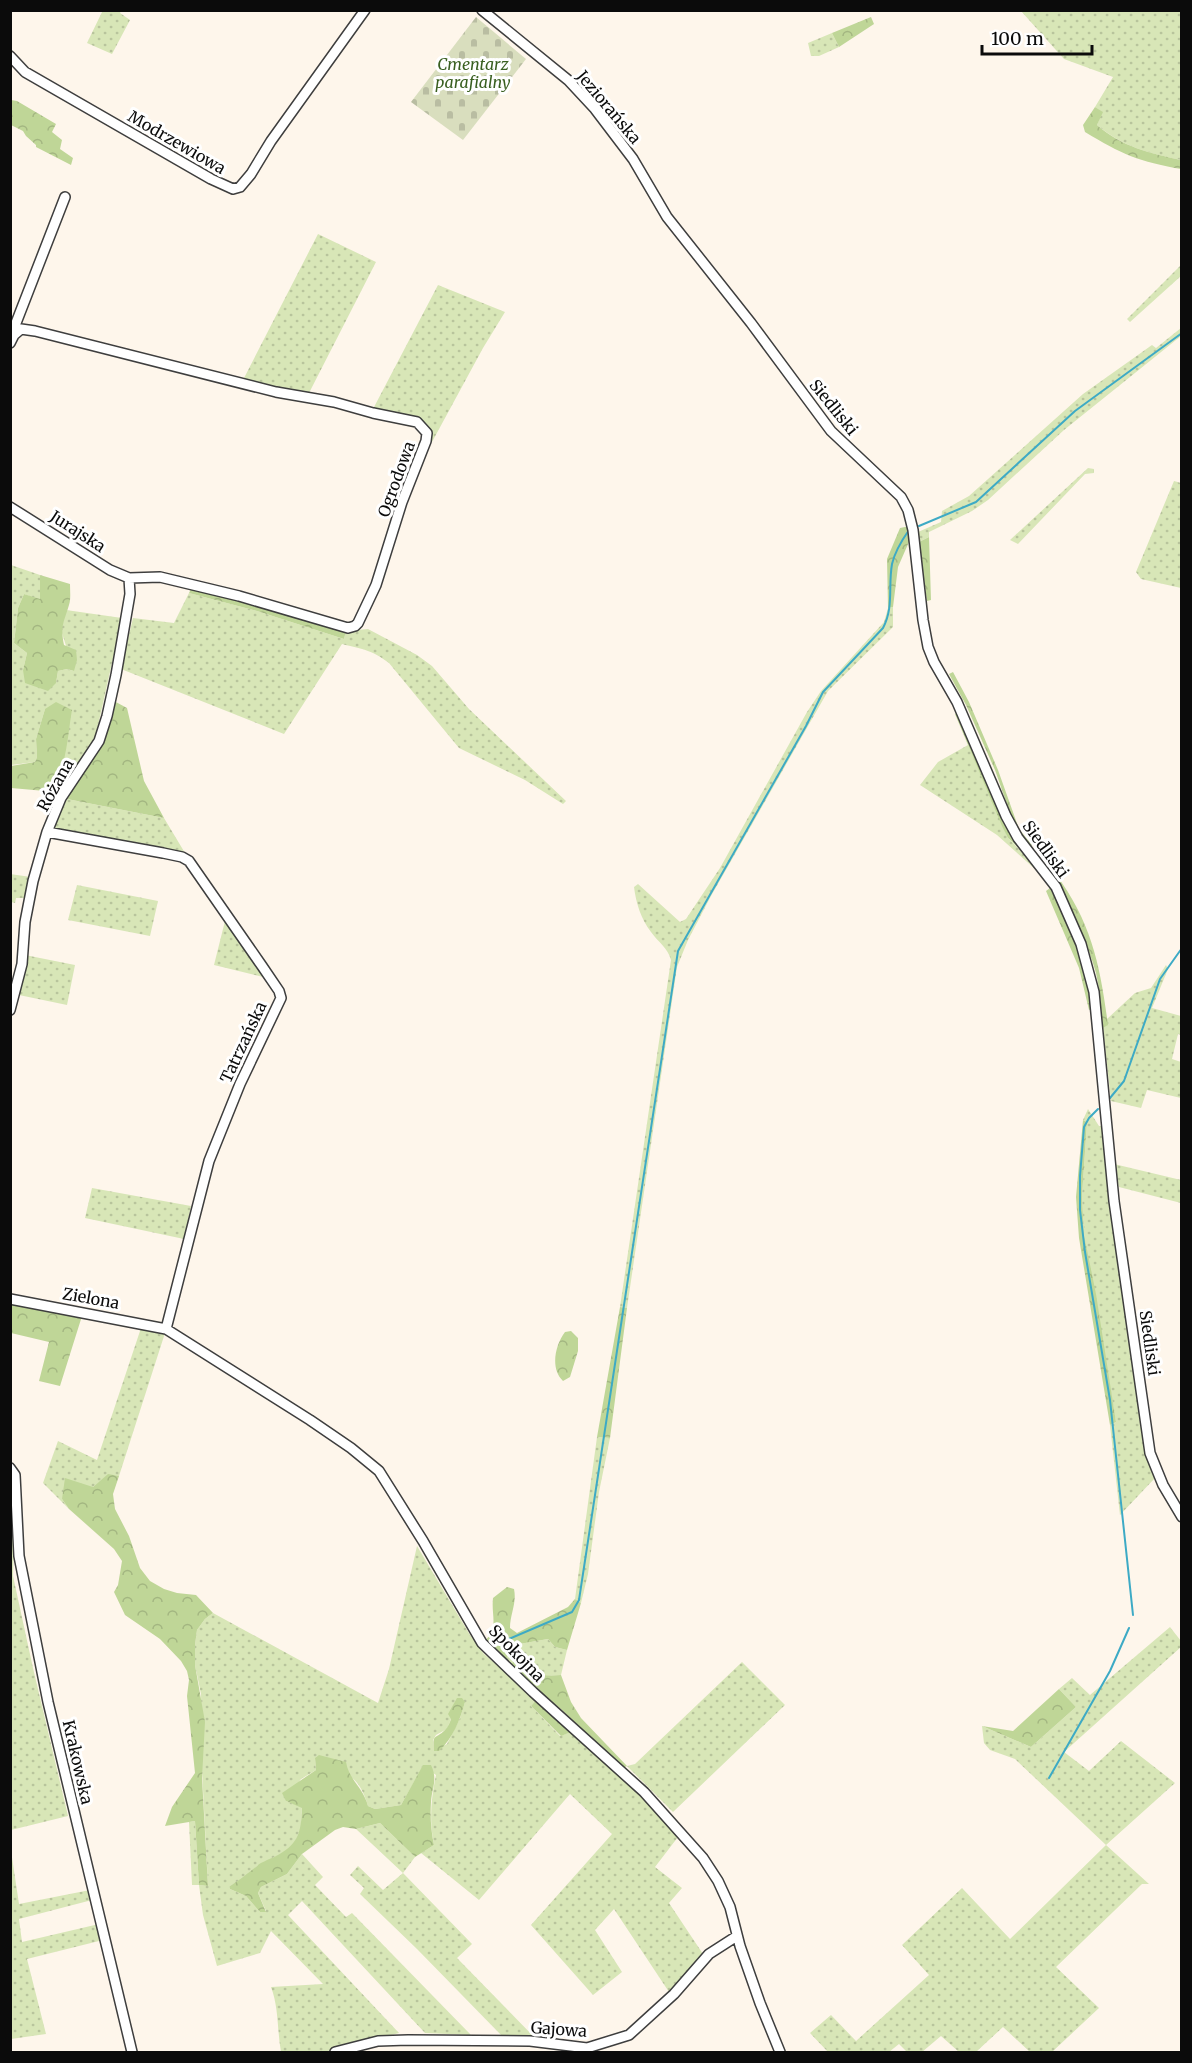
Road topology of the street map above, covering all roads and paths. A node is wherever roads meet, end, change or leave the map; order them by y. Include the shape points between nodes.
1 (365, 10) edge
2 (482, 10) edge
3 (10, 56) edge
4 (65, 197) dead end
5 (667, 217) joint
6 (12, 339) edge
7 (10, 507) edge
8 (129, 578) junction
9 (47, 832) junction
10 (10, 1010) edge
11 (10, 1299) edge
12 (166, 1329) junction
13 (13, 1471) edge
14 (1182, 1517) edge
15 (737, 1936) junction
16 (132, 2052) edge
17 (335, 2052) edge
18 (780, 2052) edge

1 - 3 street, Modrzewiowa via 251,174 233,189 25,72
2 - 5 street, Jeziorańska via 568,80 595,109 633,159
4 - 6 street
5 - 14 street, Siedliski via 831,432 901,497 913,530 932,654 1006,816 1056,887 1081,944 1094,992 1114,1201 1150,1453
6 - 8 street, Ogrodowa via 21,329 36,331 276,392 417,422 427,433 376,585 355,626 339,626 239,596 160,578
7 - 8 street, Jurajska
8 - 9 street, Różana via 130,594 116,675 99,741 61,798
9 - 10 street, Różana via 33,881
9 - 12 street, Tatrzańska via 189,861 281,998 209,1161
11 - 12 street, Zielona
12 - 15 street, Spokojna via 310,1420 379,1471 482,1643 644,1792 703,1858 730,1907
13 - 16 street, Krakowska via 19,1556 48,1702
15 - 17 street, Gajowa via 710,1954 629,2035 587,2048 530,2041 408,2040 375,2042
15 - 18 street, Spokojna

